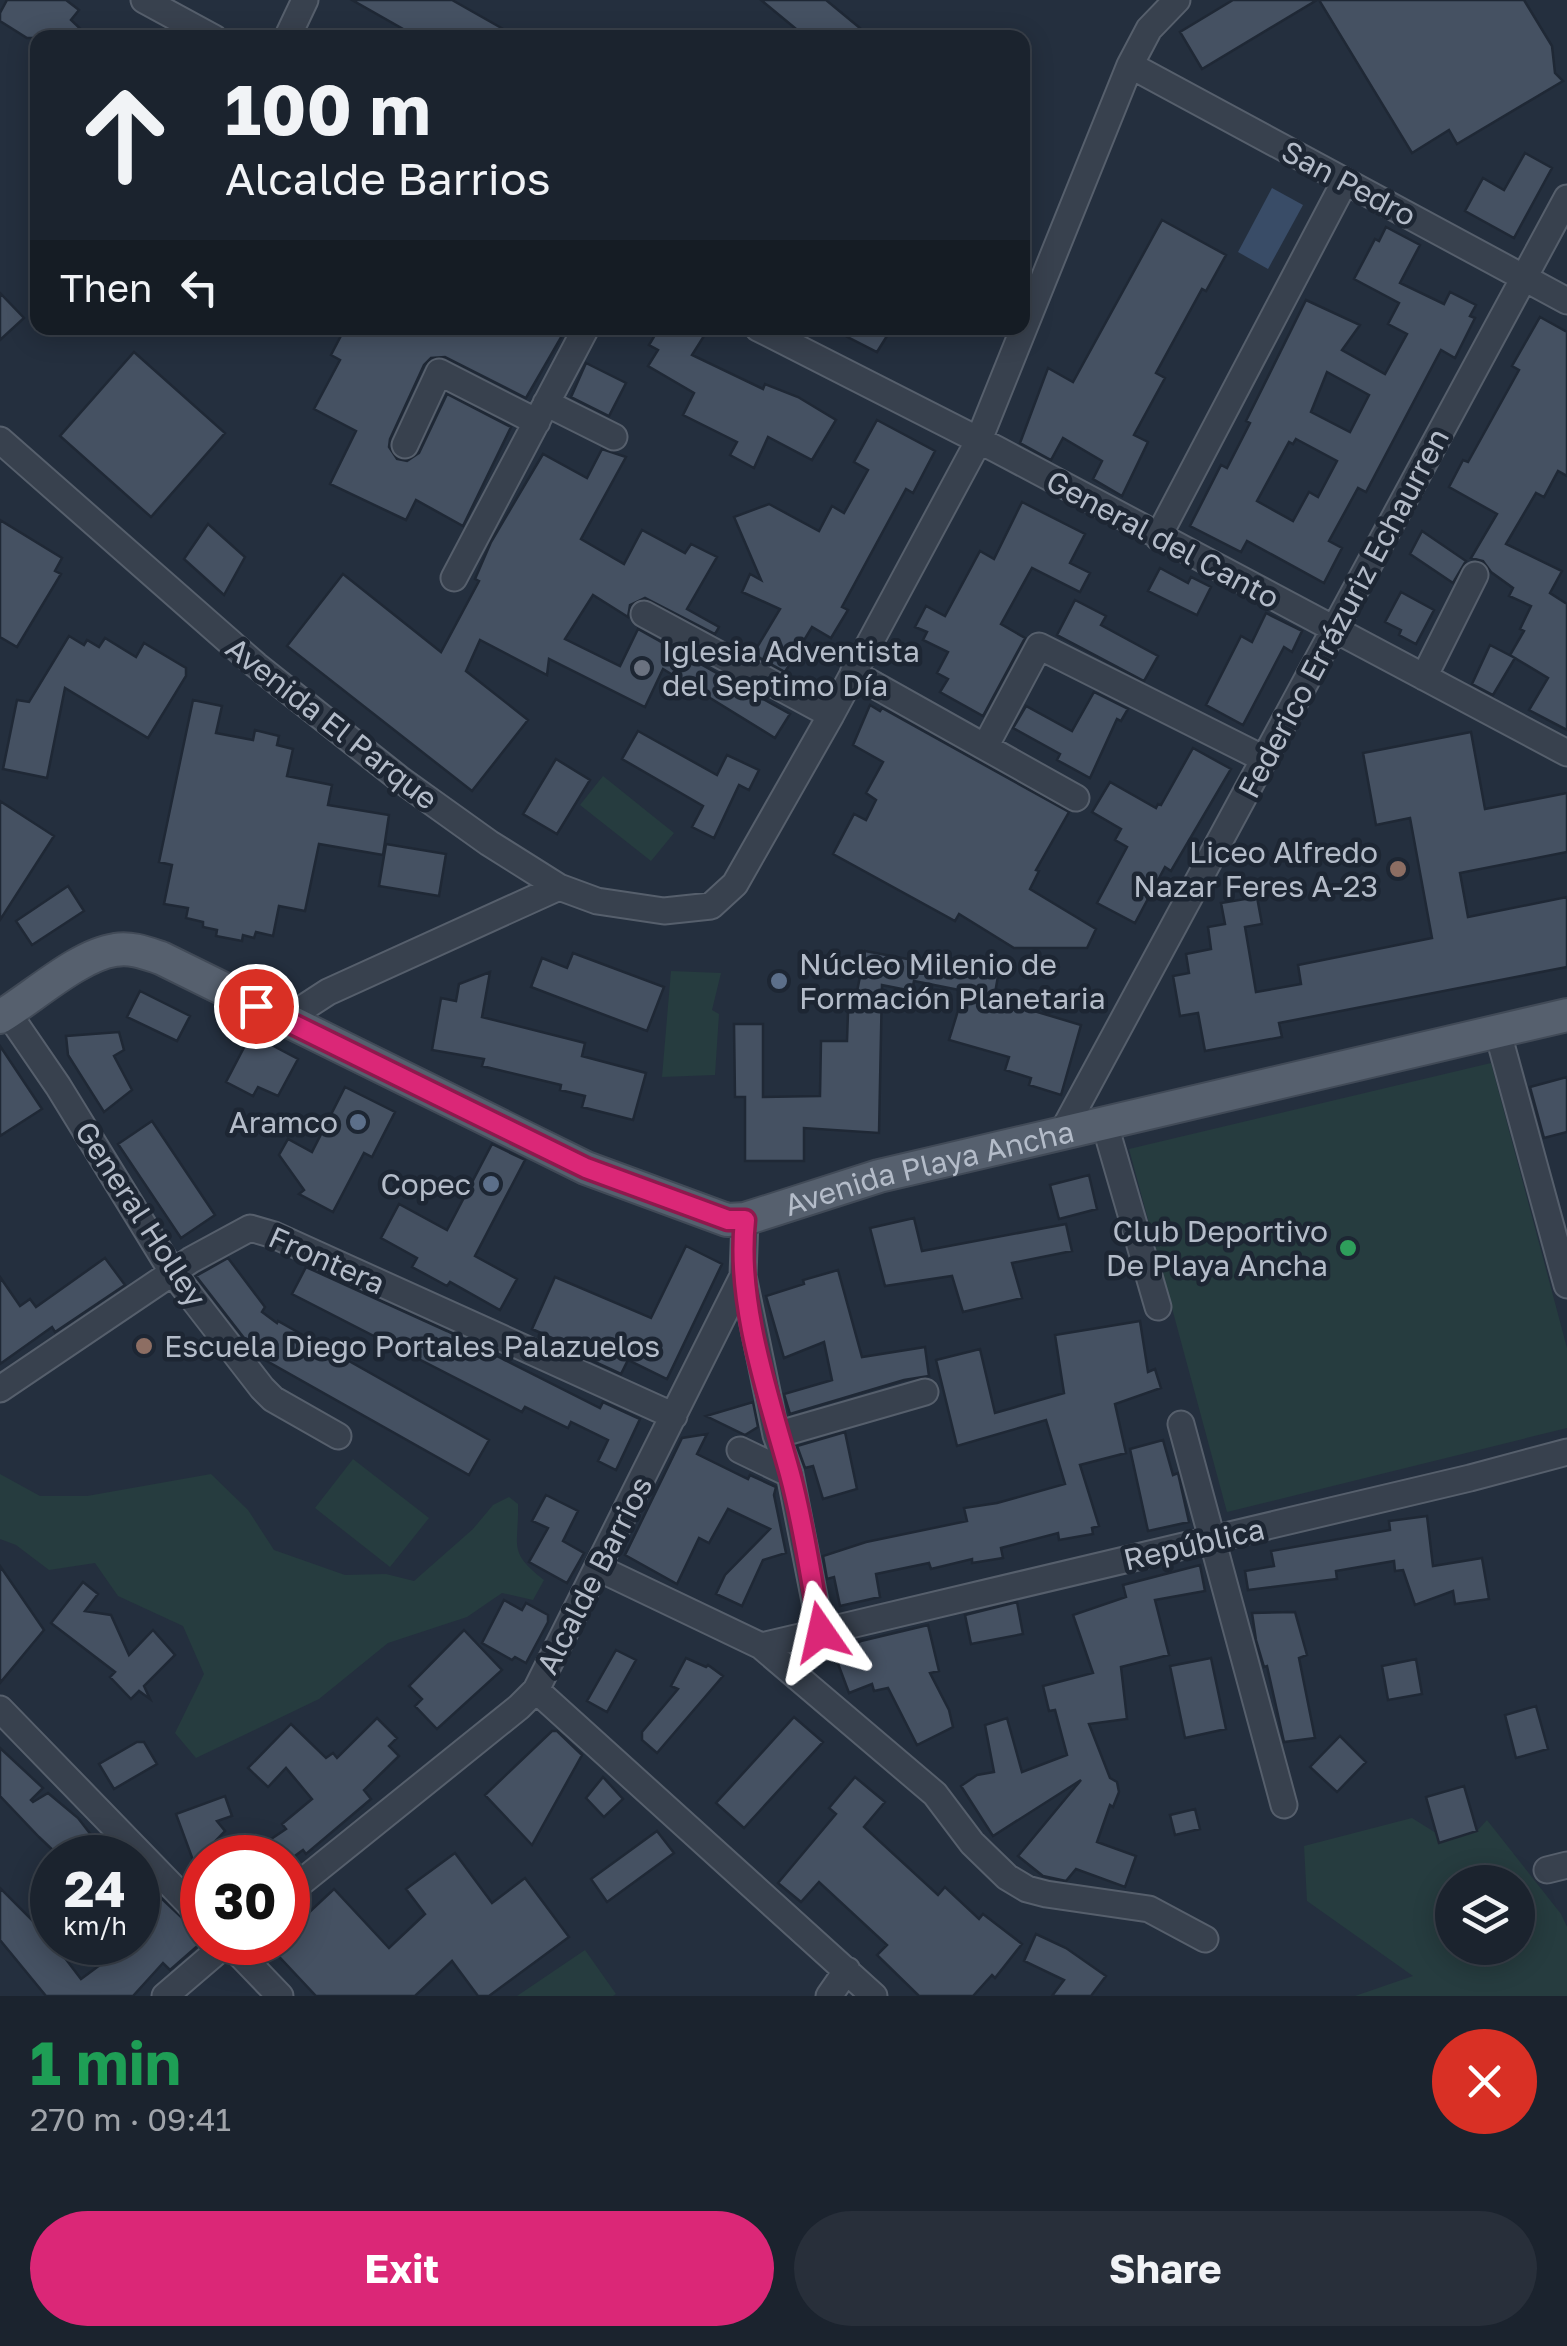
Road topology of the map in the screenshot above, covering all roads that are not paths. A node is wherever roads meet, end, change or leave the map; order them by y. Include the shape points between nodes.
1 (144, 0) edge
2 (306, 0) edge
3 (1177, 0) edge
4 (199, 30) edge
5 (290, 30) edge
6 (1130, 65) junction
7 (1345, 181) junction
8 (1567, 198) edge
9 (1524, 278) junction
10 (1567, 301) edge
11 (1030, 313) edge
12 (582, 335) edge
13 (772, 335) edge
14 (1021, 335) edge
15 (542, 412) junction
16 (614, 436) dead end
17 (0, 440) edge
18 (978, 442) junction
19 (404, 445) dead end
20 (1158, 537) junction
21 (1476, 575) dead end
22 (454, 578) dead end
23 (644, 614) dead end
24 (1334, 628) junction
25 (854, 673) junction
26 (1424, 677) junction
27 (831, 716) junction
28 (985, 747) junction
29 (1567, 753) edge
30 (1264, 759) junction
31 (1076, 798) dead end
32 (559, 887) junction
33 (4, 1015) edge
34 (1567, 1015) edge
35 (285, 1020) junction
36 (1498, 1034) junction
37 (1105, 1125) junction
38 (1062, 1133) junction
39 (745, 1220) junction
40 (173, 1273) junction
41 (743, 1276) junction
42 (1567, 1285) edge
43 (1158, 1307) dead end
44 (0, 1389) edge
45 (926, 1392) dead end
46 (674, 1416) junction
47 (1181, 1424) dead end
48 (776, 1435) junction
49 (338, 1436) dead end
50 (740, 1450) dead end
51 (1567, 1452) edge
52 (790, 1474) junction
53 (1210, 1540) junction
54 (598, 1568) junction
55 (821, 1632) junction
56 (761, 1646) junction
57 (536, 1690) junction
58 (0, 1709) edge
59 (1284, 1805) dead end
60 (310, 1874) edge
61 (180, 1894) edge
62 (1205, 1939) dead end
63 (202, 1965) edge
64 (250, 1965) edge
65 (847, 1970) junction
66 (166, 1996) edge
67 (280, 1996) edge
68 (829, 1996) edge
69 (874, 1996) edge

1 - 4 street
2 - 5 street
3 - 6 street via 1149,29
6 - 7 street, San Pedro
6 - 11 street
7 - 9 street, San Pedro
7 - 20 street
8 - 9 street, Federico Errázuriz Echaurren
9 - 10 street, San Pedro
9 - 24 street, Federico Errázuriz Echaurren
12 - 15 street
13 - 18 street, General del Canto
14 - 18 street
15 - 16 street
15 - 19 street via 439,372
15 - 22 street
17 - 32 street, Avenida El Parque via 256,665 401,780
18 - 20 street, General del Canto
18 - 25 street
20 - 24 street, General del Canto
21 - 26 street
23 - 27 street
24 - 26 street, General del Canto
24 - 30 street, Federico Errázuriz Echaurren
25 - 27 street
25 - 28 street
26 - 29 street, General del Canto
27 - 32 street, Avenida El Parque via 735,884 711,906 638,908
28 - 30 street via 1040,646
28 - 31 street
30 - 38 street, Federico Errázuriz Echaurren
32 - 35 street via 328,992
33 - 35 main road, Avenida Playa Ancha via 82,964 112,950 136,949
33 - 40 street, General Holley via 58,1086
34 - 36 main road, Avenida Playa Ancha
35 - 39 main road, Avenida Playa Ancha via 586,1168 728,1220
36 - 37 main road, Avenida Playa Ancha
36 - 42 street
37 - 38 main road, Avenida Playa Ancha
37 - 43 street
38 - 39 main road, Avenida Playa Ancha via 878,1176
39 - 41 street, Alcalde Barrios
40 - 44 street, Frontera
40 - 46 street, Frontera via 240,1231 262,1230
40 - 49 street, General Holley via 273,1399
41 - 46 street, Alcalde Barrios
41 - 48 street
45 - 48 street
46 - 54 street, Alcalde Barrios
47 - 53 street
48 - 52 street
50 - 52 street
51 - 53 street, República
52 - 55 street
53 - 55 street, República
53 - 59 street
54 - 56 street
54 - 57 street, Alcalde Barrios
55 - 56 street, República
56 - 62 street via 934,1794 1007,1877 1046,1894 1148,1909
57 - 60 street, Alcalde Barrios
57 - 65 street
58 - 61 street
63 - 66 street
64 - 67 street
65 - 68 street
65 - 69 street

